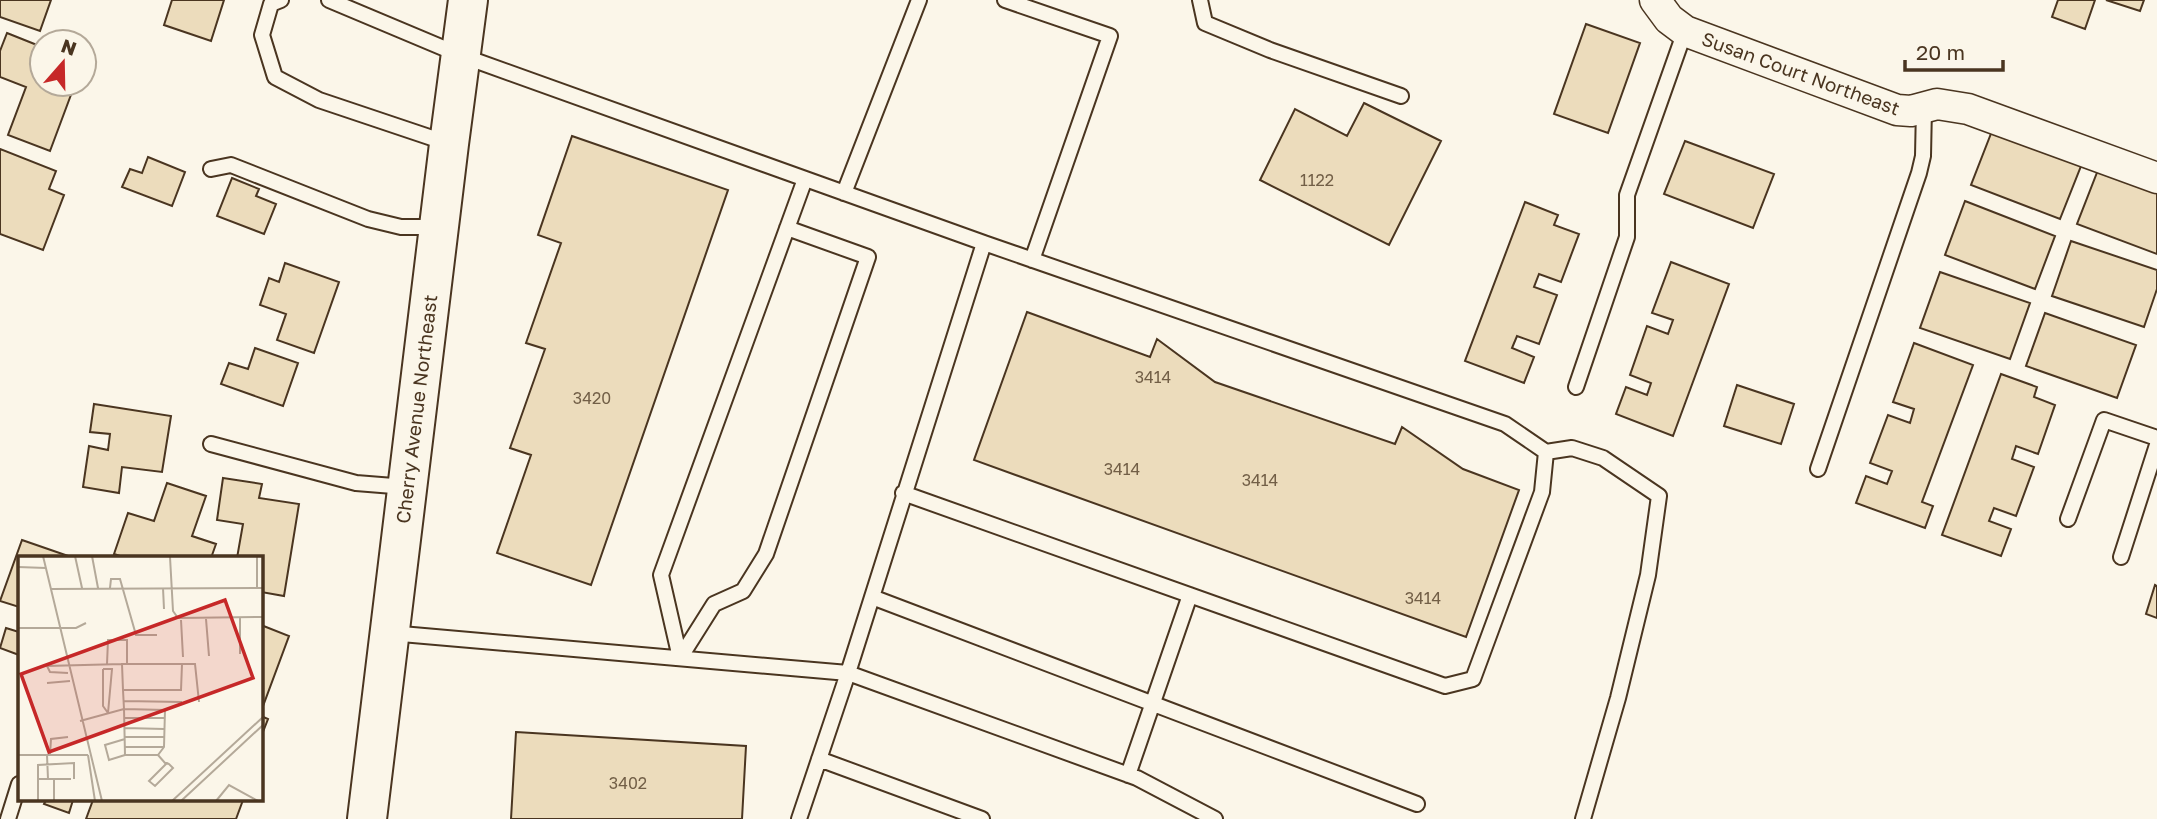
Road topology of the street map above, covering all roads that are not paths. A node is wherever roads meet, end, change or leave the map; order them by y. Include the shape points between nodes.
1 (281, 0) edge
2 (329, 0) edge
3 (468, 0) edge
4 (919, 0) edge
5 (1005, 0) edge
6 (1200, 0) edge
7 (1655, 0) edge
8 (1685, 31) junction
9 (460, 55) junction
10 (1401, 96) dead end
11 (1924, 107) junction
12 (449, 144) junction
13 (211, 169) dead end
14 (2157, 178) edge
15 (805, 179) junction
16 (844, 193) junction
17 (439, 227) junction
18 (787, 228) junction
19 (984, 243) junction
20 (1032, 260) junction
21 (1576, 387) dead end
22 (2157, 438) edge
23 (211, 444) dead end
24 (2157, 445) edge
25 (1546, 452) junction
26 (1818, 470) dead end
27 (407, 487) junction
28 (904, 493) junction
29 (2068, 519) dead end
30 (2120, 557) dead end
31 (1190, 595) junction
32 (872, 597) junction
33 (389, 633) junction
34 (680, 658) junction
35 (848, 673) junction
36 (1153, 704) junction
37 (820, 760) junction
38 (1128, 775) junction
39 (18, 787) edge
40 (1417, 804) dead end
41 (8, 819) edge
42 (367, 819) edge
43 (799, 819) edge
44 (982, 819) edge
45 (1215, 819) edge
46 (1583, 819) edge

1 - 12 lane via 271,4 262,35 275,77 319,100
2 - 9 lane
3 - 9 main road, Cherry Avenue Northeast
4 - 16 lane
5 - 20 lane via 1110,36
6 - 10 lane via 1205,23
7 - 8 street, Susan Court Northeast
8 - 11 street, Susan Court Northeast via 1897,110
8 - 21 lane via 1627,195 1627,237
9 - 12 main road, Cherry Avenue Northeast
9 - 15 lane
11 - 14 street, Susan Court Northeast via 1968,109
11 - 26 lane via 1919,173
12 - 17 main road, Cherry Avenue Northeast
13 - 17 lane via 231,164 368,219 401,227
15 - 16 lane
15 - 18 lane
16 - 19 lane
17 - 27 main road, Cherry Avenue Northeast
18 - 34 lane via 661,575
18 - 34 lane via 868,257 766,555 743,591 714,604
19 - 20 lane
19 - 28 lane
20 - 25 lane via 1505,424
22 - 29 lane via 2104,420
23 - 27 lane via 356,483
24 - 30 lane
25 - 31 lane via 1542,492 1473,679 1445,686
25 - 46 lane via 1572,448 1602,458 1659,496 1648,575
27 - 33 main road, Cherry Avenue Northeast
28 - 31 lane
28 - 32 lane
31 - 36 lane
32 - 35 lane
32 - 36 lane
33 - 34 lane
33 - 42 main road, Cherry Avenue Northeast
34 - 35 lane
35 - 37 lane
35 - 38 lane
36 - 38 lane
36 - 40 lane
37 - 43 lane
37 - 44 lane
38 - 45 lane
39 - 41 lane

